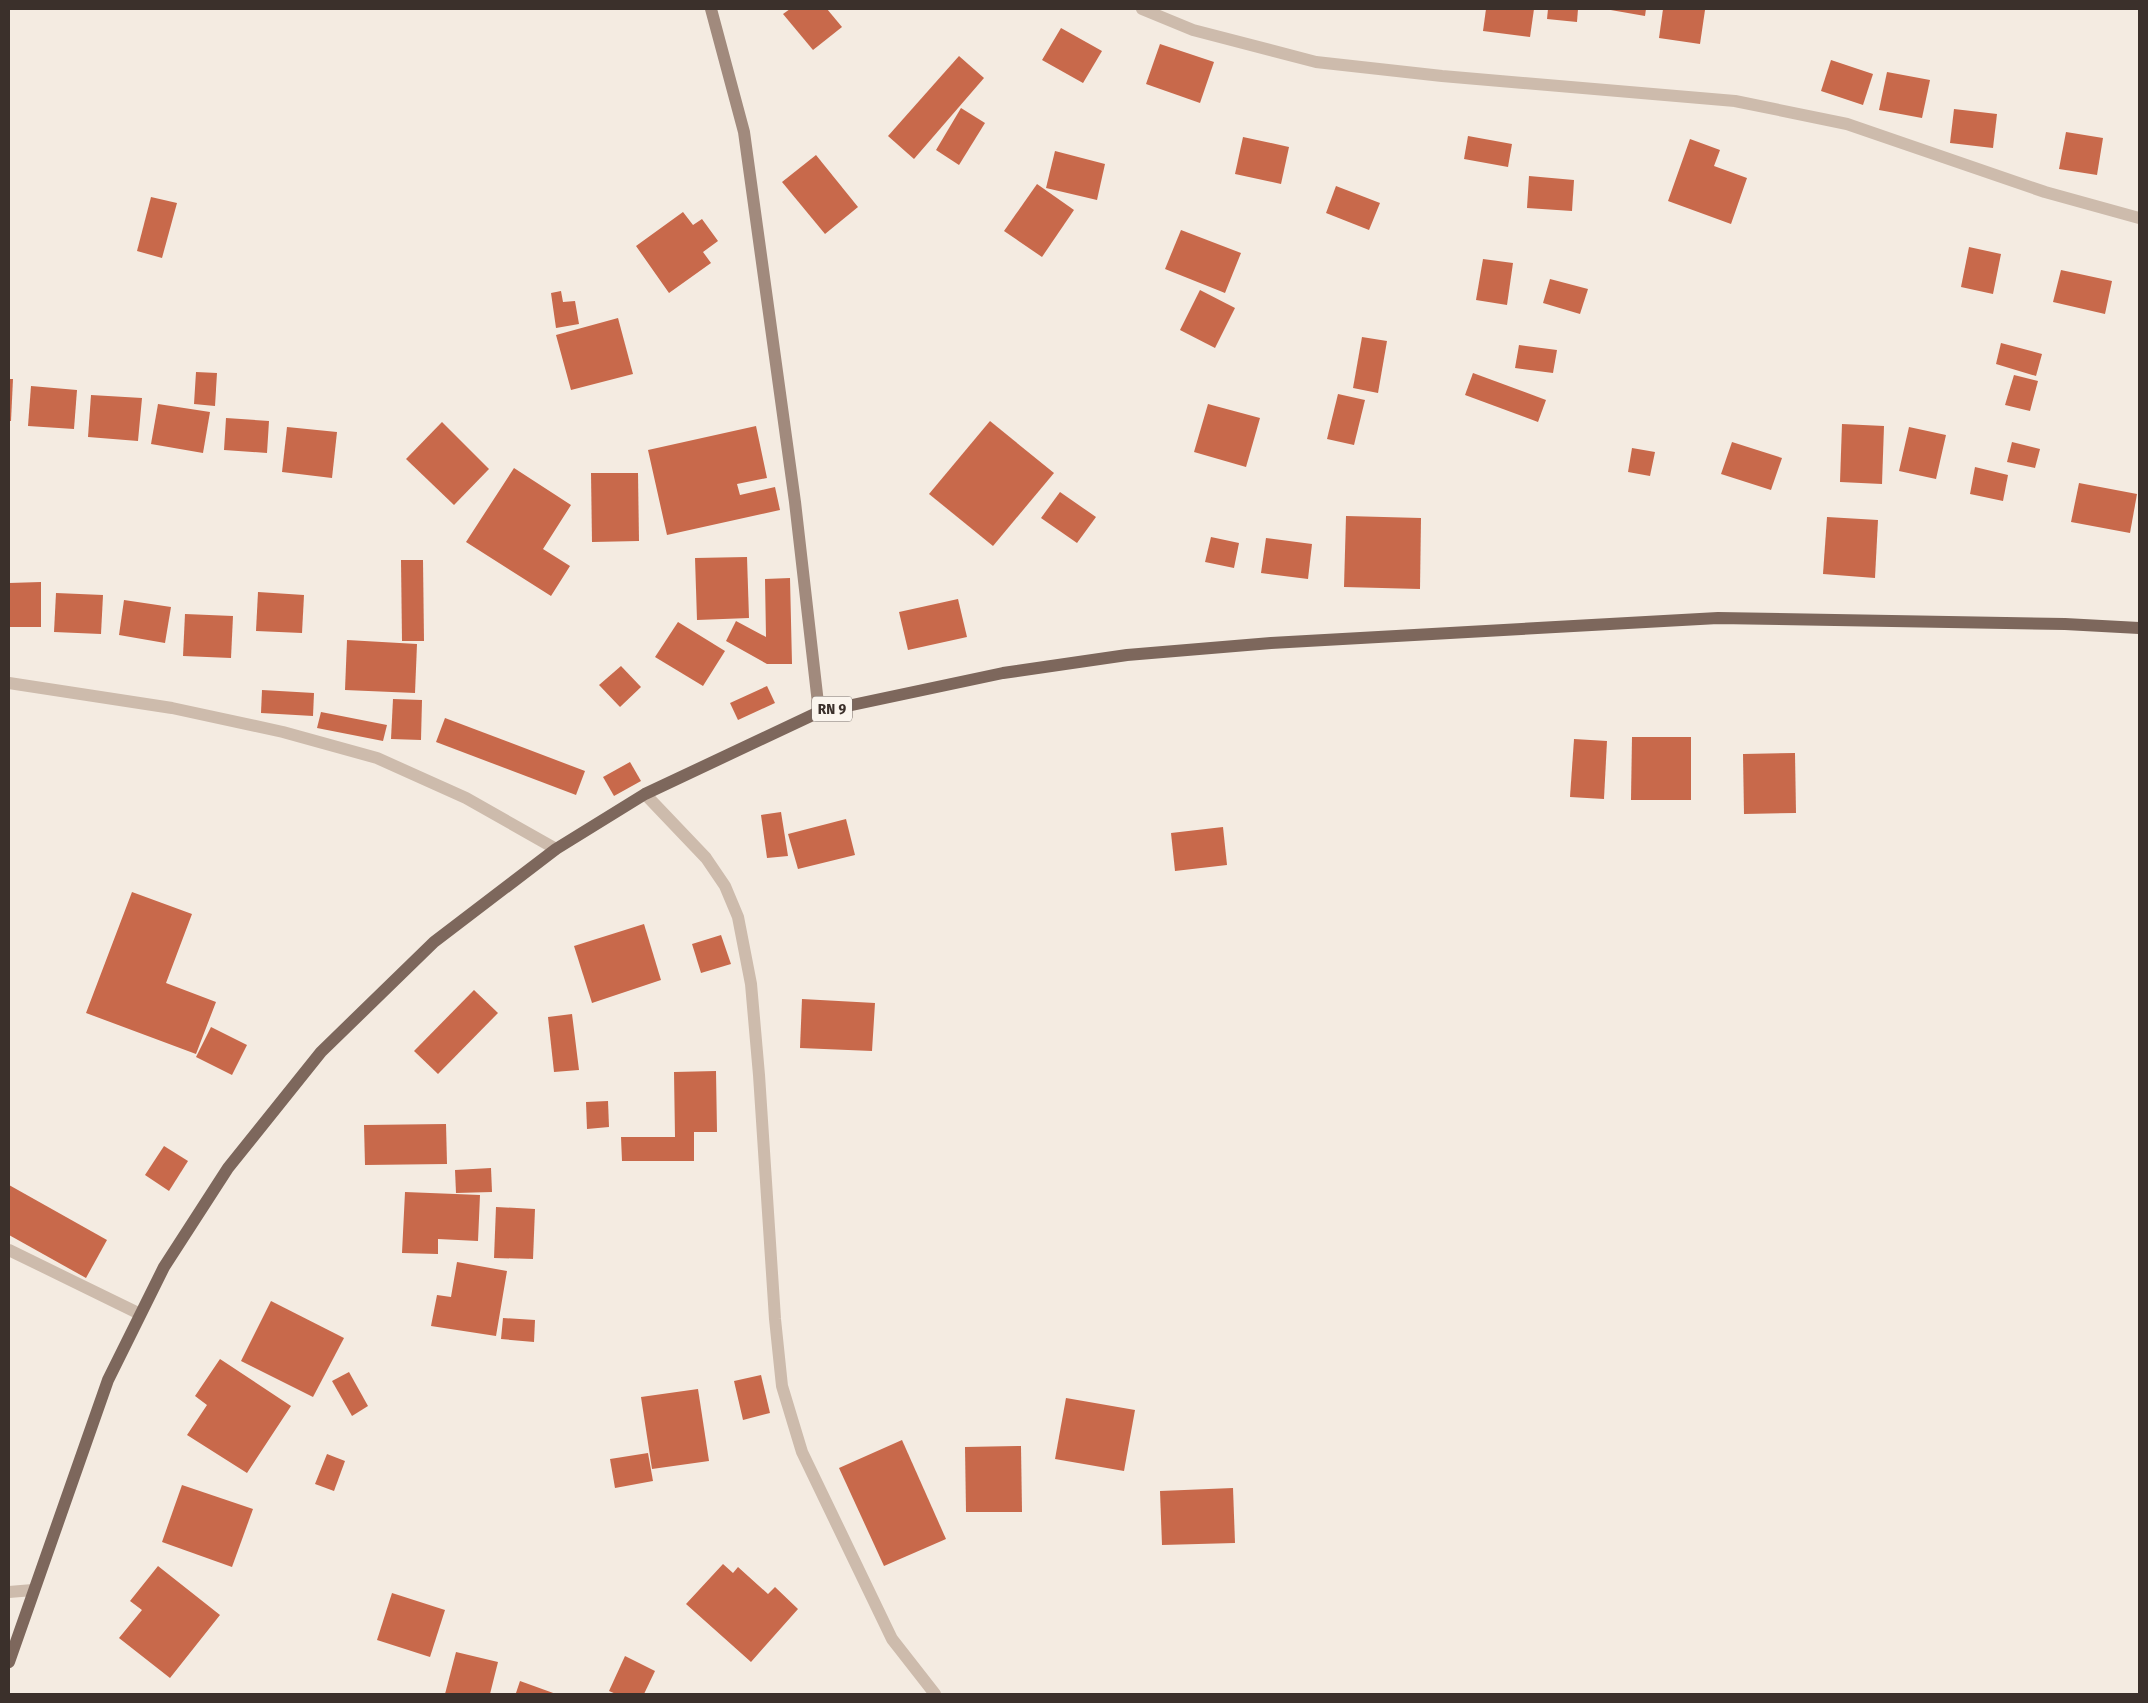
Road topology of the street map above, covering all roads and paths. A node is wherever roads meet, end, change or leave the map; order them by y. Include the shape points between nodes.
1 (711, 9) edge
2 (1142, 9) edge
3 (2139, 218) edge
4 (2139, 628) edge
5 (9, 683) edge
6 (819, 712) junction
7 (645, 794) junction
8 (556, 849) junction
9 (9, 1250) edge
10 (140, 1314) junction
11 (32, 1590) junction
12 (9, 1592) edge
13 (9, 1662) edge
14 (935, 1694) edge

1 - 6 street via 744,132 794,493
2 - 3 street via 1193,30 1316,62 1754,104 1847,124 2045,192
4 - 6 main road, RN 9 via 1718,618 1271,642 1127,655 1003,673
5 - 8 street via 172,708 283,732 377,758 466,798
6 - 7 main road, RN 9
7 - 8 main road, RN 9
7 - 14 street via 706,858 725,886 738,917 752,993 782,1386 802,1452 892,1639
8 - 10 main road, RN 9 via 434,942 320,1052 228,1168 164,1267
9 - 10 street
10 - 11 main road, RN 9 via 108,1380
11 - 12 street
11 - 13 main road, RN 9

